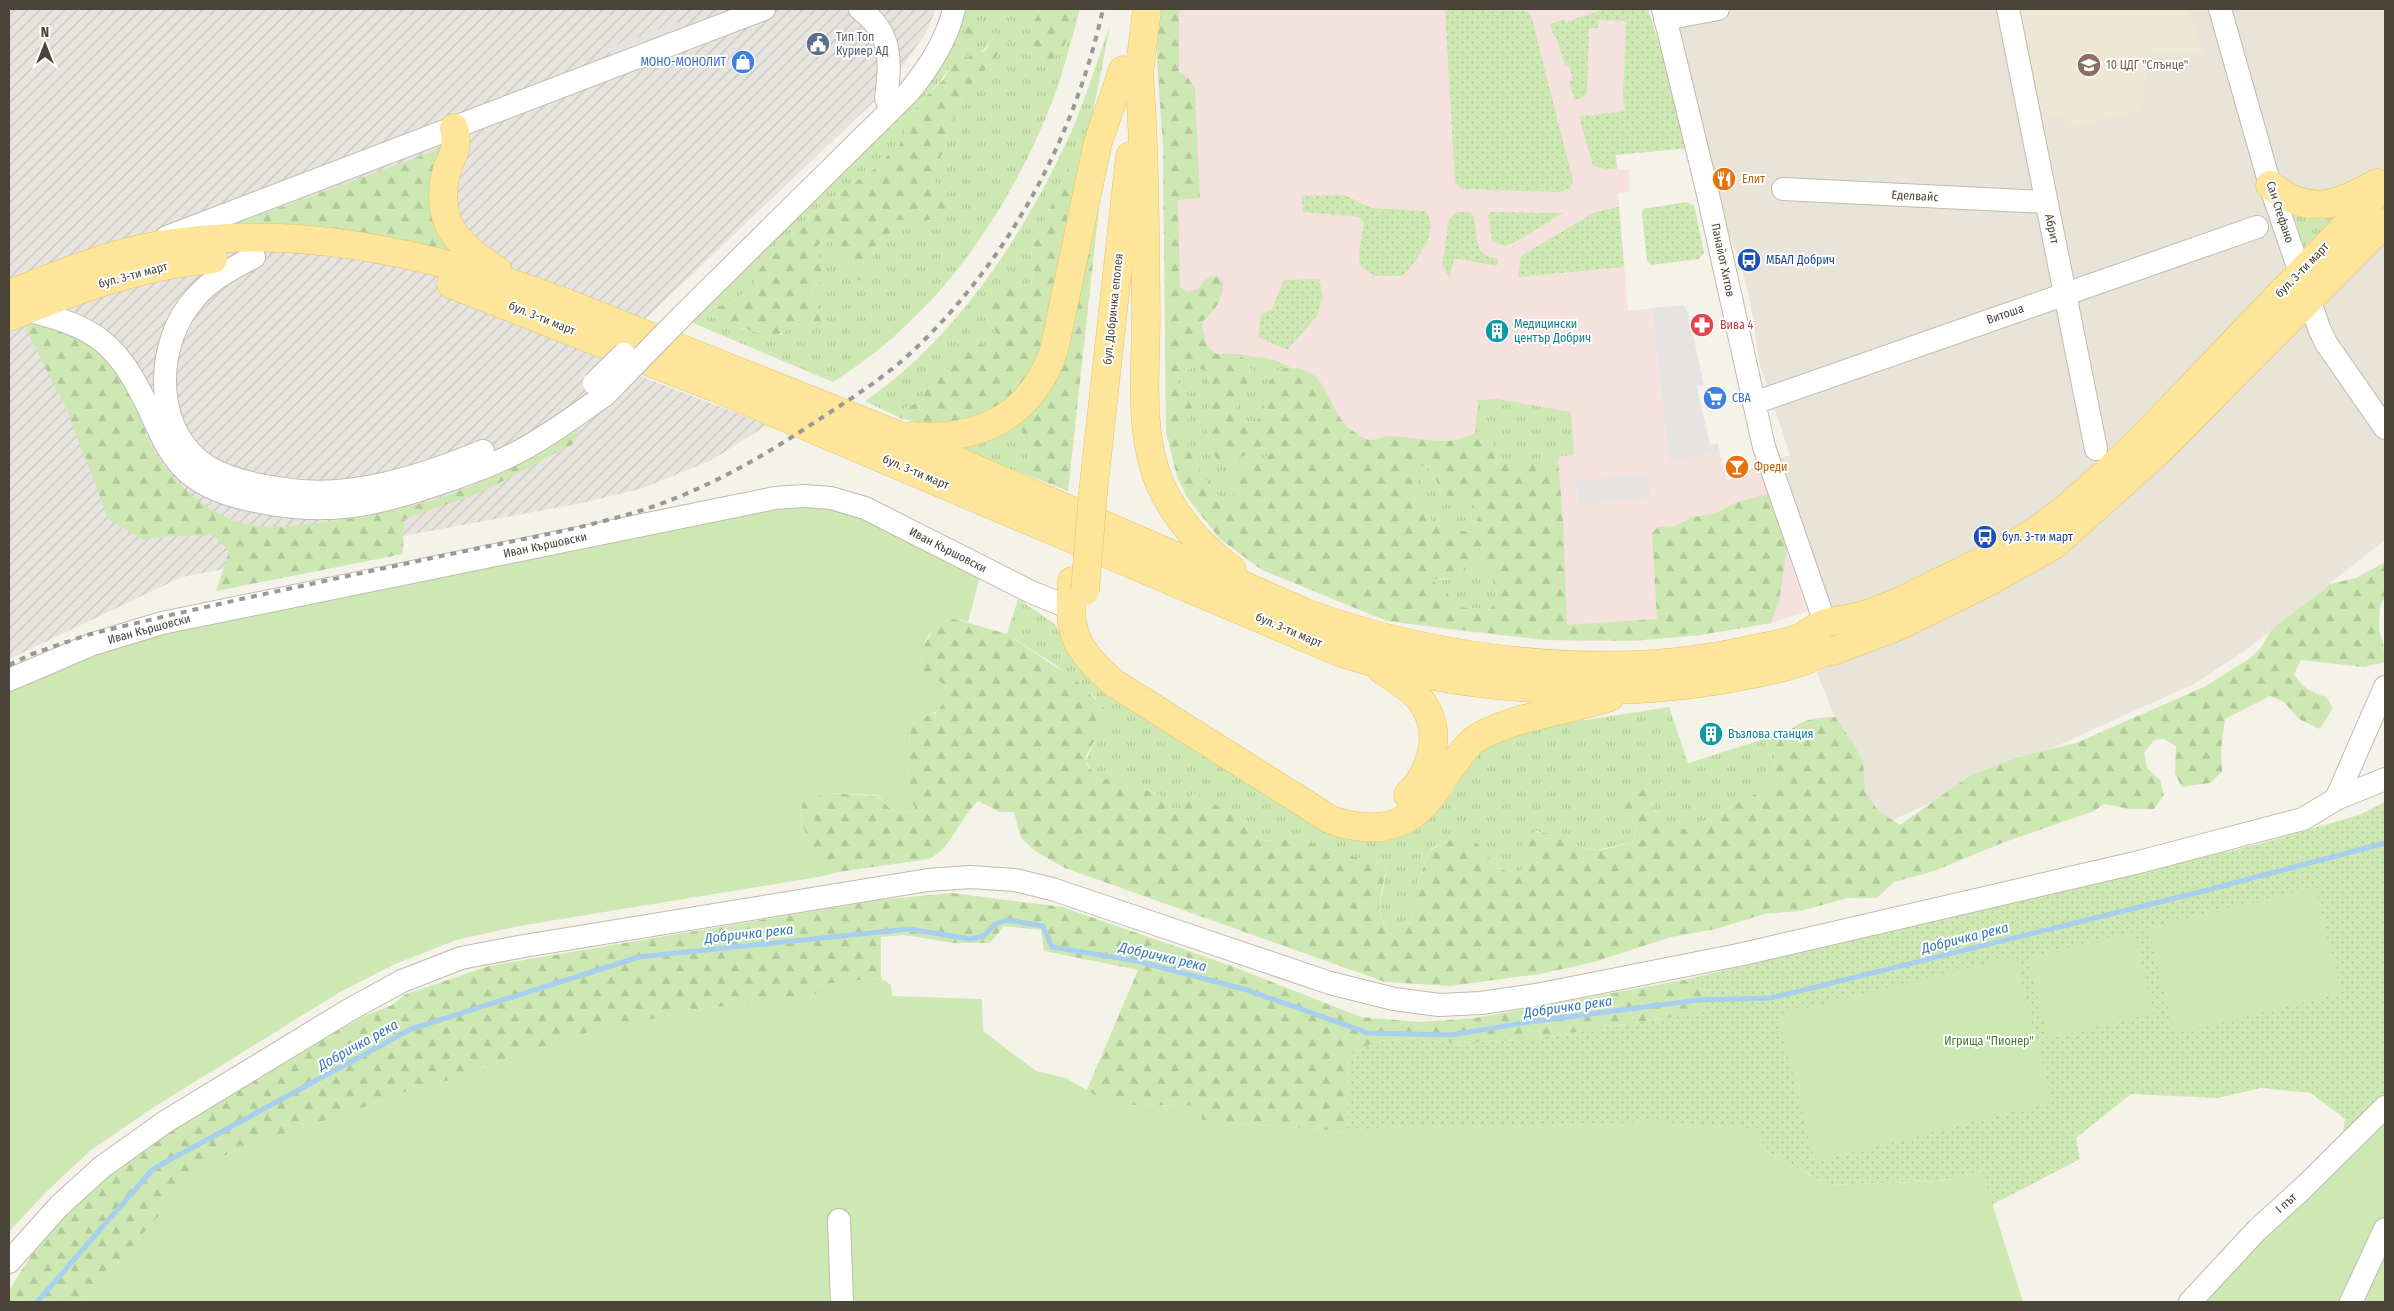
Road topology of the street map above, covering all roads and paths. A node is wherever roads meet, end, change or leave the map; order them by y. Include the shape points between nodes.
1 (764, 9) edge
2 (860, 9) edge
3 (949, 9) edge
4 (954, 9) edge
5 (1130, 9) edge
6 (1146, 9) edge
7 (1718, 9) edge
8 (2008, 9) edge
9 (2220, 9) edge
10 (1664, 14) edge
11 (1131, 71) junction
12 (886, 99) junction
13 (454, 128) junction
14 (2385, 179) edge
15 (2270, 185) junction
16 (2385, 185) edge
17 (1783, 189) dead end
18 (2046, 202) junction
19 (2385, 223) edge
20 (2257, 227) dead end
21 (118, 255) junction
22 (254, 257) junction
23 (2300, 273) junction
24 (518, 285) junction
25 (2066, 293) junction
26 (2310, 302) junction
27 (14, 307) edge
28 (678, 311) junction
29 (600, 389) junction
30 (1754, 403) junction
31 (2385, 428) edge
32 (900, 436) junction
33 (2096, 449) dead end
34 (1261, 592) junction
35 (1078, 597) junction
36 (1828, 634) junction
37 (1373, 663) junction
38 (9, 680) edge
39 (2384, 690) edge
40 (1631, 691) junction
41 (2385, 779) edge
42 (2336, 799) junction
43 (2385, 1107) edge
44 (839, 1220) dead end
45 (2385, 1229) edge
46 (9, 1262) edge
47 (842, 1302) edge
48 (2190, 1302) edge
49 (2351, 1302) edge

1 - 13 street
2 - 12 street via 877,22 887,46 889,73
3 - 12 street via 924,54
4 - 28 street via 931,62 901,100
5 - 11 main road, бул. Добричка епопея
6 - 11 main road, бул. Добричка епопея
7 - 10 street
8 - 18 street, Абрит
9 - 15 street, Сан Стефано
10 - 30 street, Панайот Хитов
11 - 32 main road via 1098,142 1054,350 1034,392 995,422 971,432 939,438
11 - 34 main road via 1145,146 1146,406 1153,462 1160,483 1186,528 1208,552
11 - 35 main road, бул. Добричка епопея, bridge
12 - 28 street
13 - 21 street
13 - 24 main road via 457,144 446,174 443,196 449,226 468,251
14 - 15 main road via 2343,201 2322,206 2303,204 2285,197
15 - 23 street, Сан Стефано
16 - 23 main road, бул. 3-ти март
17 - 18 street, Еделвайс
18 - 25 street, Абрит
19 - 26 main road, бул. 3-ти март
20 - 25 street, Витоша
21 - 24 main road, бул. 3-ти март via 146,248 217,240 331,242 433,260
21 - 27 main road, бул. 3-ти март
22 - 27 main road, бул. 3-ти март via 212,259 140,272
22 - 29 street via 226,272 194,298 168,344 165,372 166,397 182,438 202,463 232,476 285,490 360,489 481,452 513,438
22 - 37 main road, бул. 3-ти март via 303,256 393,268 476,292 716,388 1339,652
23 - 26 street, Сан Стефано
23 - 36 main road, бул. 3-ти март via 2147,434 2094,485 2048,522 1984,560
24 - 32 main road, бул. 3-ти март
25 - 30 street, Витоша
25 - 33 street, Абрит
26 - 31 street, Сан Стефано via 2326,343
26 - 36 main road, бул. 3-ти март via 2158,452 2054,545 1899,626
27 - 29 street via 91,332 121,358 167,447 193,478 242,499 286,507 326,510 363,506 436,485 514,454
28 - 29 street, bridge
30 - 36 street, Панайот Хитов via 1764,447
32 - 34 main road, бул. 3-ти март
34 - 36 main road, бул. 3-ти март via 1314,616 1383,639 1539,663 1634,665 1700,660 1801,636
35 - 37 main road via 1094,638 1121,669 1340,806 1358,810 1375,810 1406,797 1418,786 1433,755 1434,737 1425,706
35 - 38 street, Иван Кършовски via 1031,592 865,508 831,498 775,498 162,623 93,644
35 - 40 main road via 1076,639 1097,669 1114,683 1331,820 1349,826 1373,828 1409,817 1424,806 1464,750 1478,737 1518,721
36 - 40 main road, бул. 3-ти март via 1782,668 1705,684
37 - 40 main road, бул. 3-ти март via 1459,680
39 - 42 street
41 - 42 street
42 - 46 street via 2303,819 2136,863 1743,954 1481,1003 1439,1005 1384,997 1330,984 1052,889 1015,880 970,877 928,880 827,896 461,958 402,981 349,1010 165,1122 102,1167 59,1206
43 - 48 street, І път via 2257,1230
44 - 47 street
45 - 49 street

